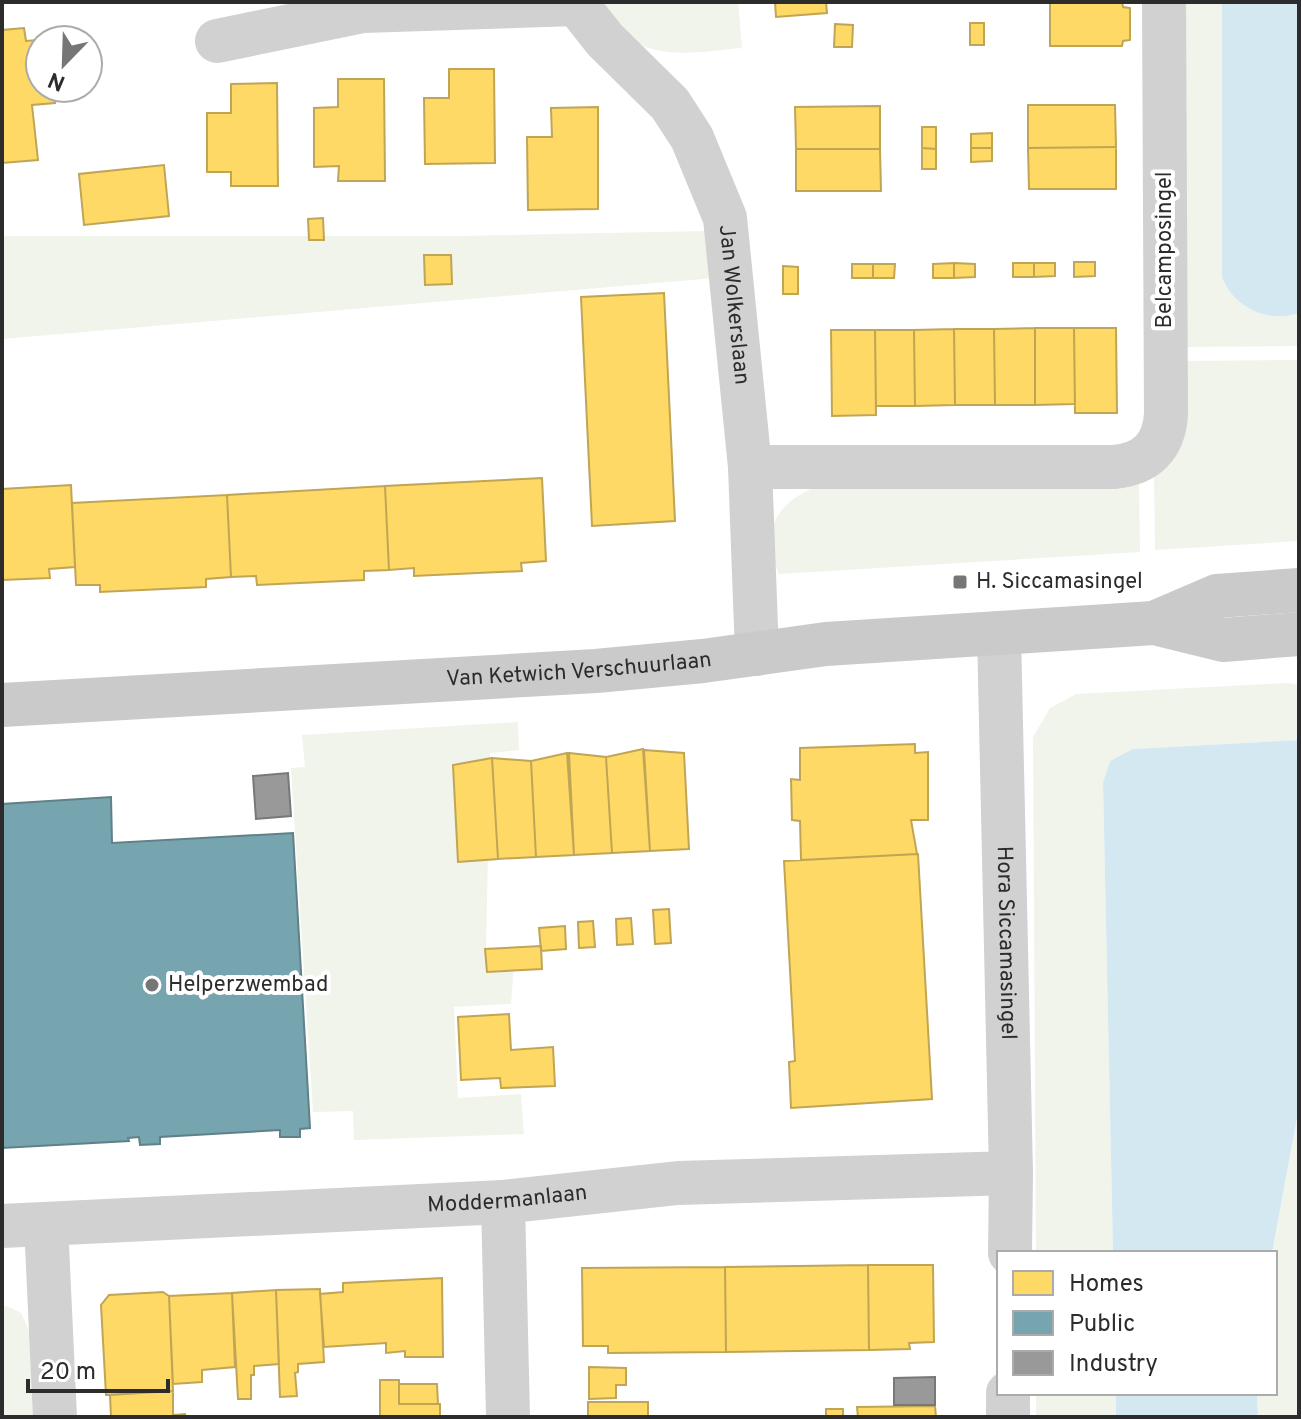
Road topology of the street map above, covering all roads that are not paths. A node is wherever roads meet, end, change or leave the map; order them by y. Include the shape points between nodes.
1 (1164, 2) edge
2 (576, 3) edge
3 (217, 41) dead end
4 (750, 467) junction
5 (1299, 590) edge
6 (1154, 623) junction
7 (999, 633) junction
8 (1299, 634) edge
9 (757, 654) junction
10 (2, 705) edge
11 (1011, 1173) junction
12 (503, 1202) junction
13 (46, 1224) junction
14 (2, 1226) edge
15 (1010, 1251) edge
16 (1008, 1395) edge
17 (55, 1417) edge
18 (508, 1417) edge
19 (1008, 1417) edge

1 - 4 street, Belcamposingel via 1165,428 1154,451 1142,461 1114,467
2 - 3 street, Jan Wolkerslaan via 363,11
2 - 4 street, Jan Wolkerslaan via 670,104 715,191 729,245
4 - 9 street, Jan Wolkerslaan
5 - 6 main road, Van Ketwich Verschuurlaan via 1217,596
6 - 7 main road, Van Ketwich Verschuurlaan
6 - 8 main road, Van Ketwich Verschuurlaan via 1223,640
7 - 9 main road, Van Ketwich Verschuurlaan
7 - 11 street, Hora Siccamasingel
9 - 10 main road, Van Ketwich Verschuurlaan via 596,671
11 - 12 street, Moddermanlaan via 678,1183
11 - 15 street, Hora Siccamasingel
12 - 13 street, Moddermanlaan
12 - 18 street
13 - 14 street, Moddermanlaan
13 - 17 street
16 - 19 street

